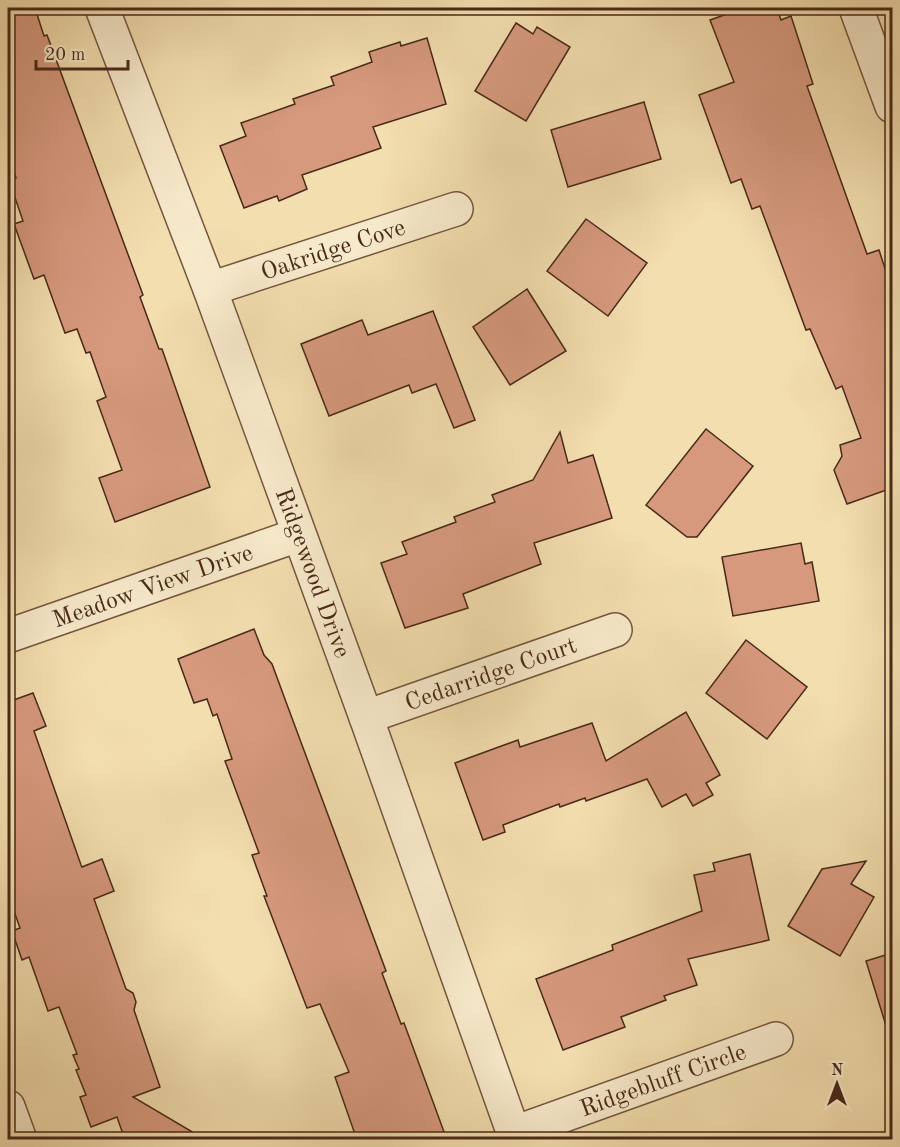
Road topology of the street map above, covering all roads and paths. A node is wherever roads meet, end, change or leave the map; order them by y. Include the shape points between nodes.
1 (102, 8) edge
2 (862, 9) edge
3 (892, 106) edge
4 (456, 209) dead end
5 (210, 289) junction
6 (298, 535) junction
7 (615, 630) dead end
8 (8, 636) edge
9 (366, 717) junction
10 (776, 1039) dead end
11 (8, 1107) edge
12 (515, 1136) edge
13 (20, 1140) edge

1 - 5 street, Ridgewood Drive
2 - 3 street
4 - 5 street, Oakridge Cove
5 - 6 street, Ridgewood Drive
6 - 8 street, Meadow View Drive
6 - 9 street, Ridgewood Drive
7 - 9 street, Cedarridge Court
9 - 12 street, Ridgewood Drive
10 - 12 street, Ridgebluff Circle
11 - 13 street

